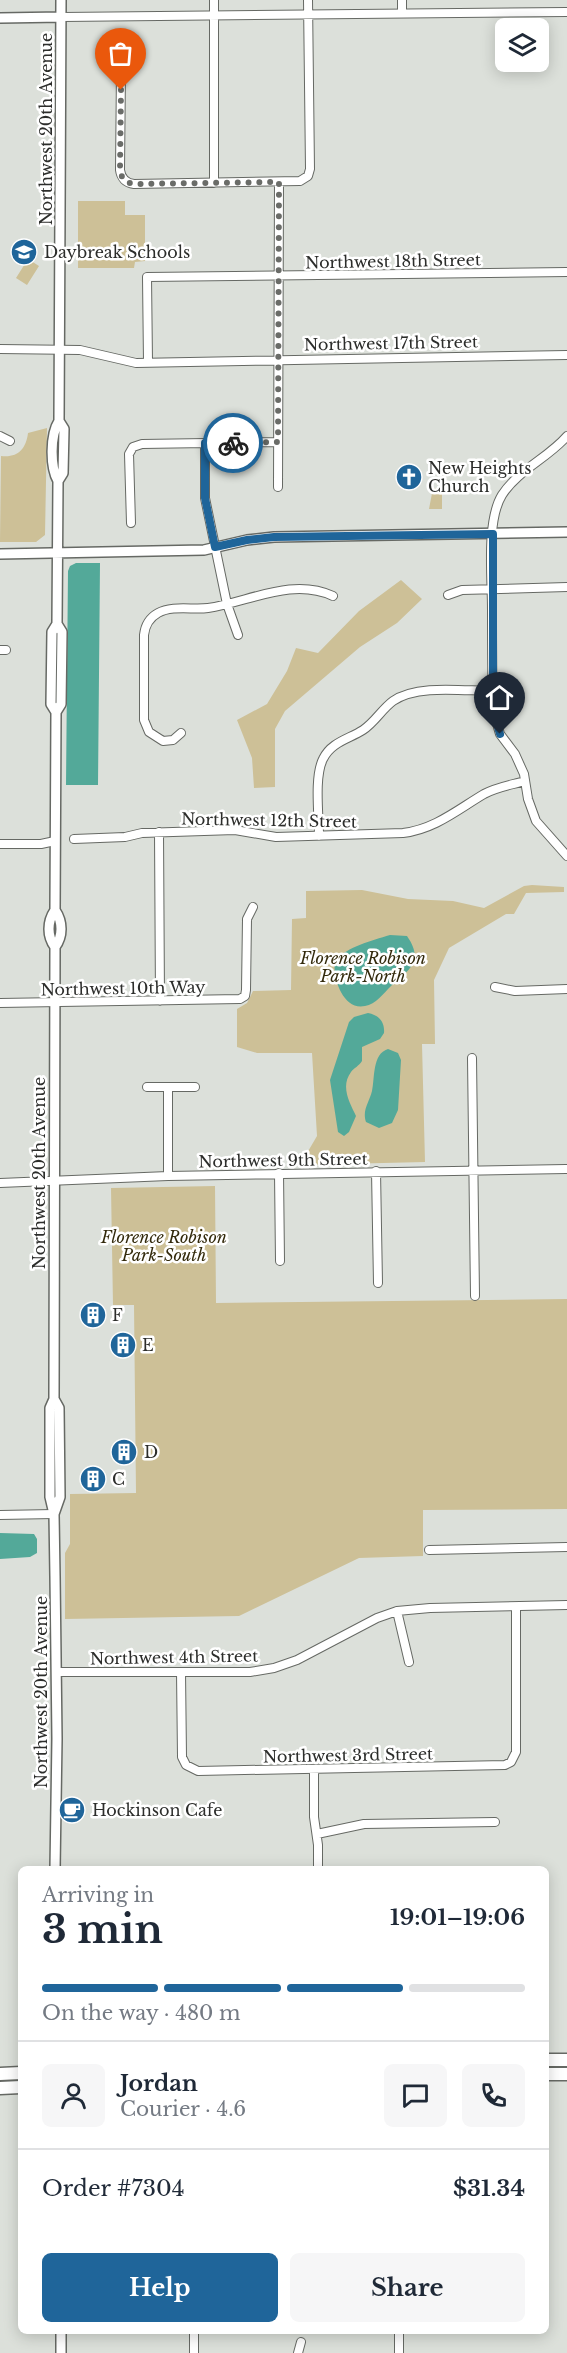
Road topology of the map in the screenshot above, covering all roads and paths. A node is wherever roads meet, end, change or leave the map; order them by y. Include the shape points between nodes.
1 (61, 0) edge
2 (214, 0) edge
3 (308, 0) edge
4 (402, 0) edge
5 (567, 12) edge
6 (308, 13) junction
7 (402, 13) junction
8 (214, 15) junction
9 (62, 17) junction
10 (0, 18) edge
11 (121, 70) dead end
12 (279, 182) junction
13 (214, 183) junction
14 (567, 272) edge
15 (278, 276) junction
16 (0, 349) edge
17 (59, 349) junction
18 (567, 355) edge
19 (278, 358) junction
20 (148, 362) junction
21 (0, 436) edge
22 (567, 436) edge
23 (10, 441) dead end
24 (278, 442) junction
25 (205, 443) junction
26 (278, 487) dead end
27 (131, 523) dead end
28 (567, 532) edge
29 (493, 534) junction
30 (215, 547) junction
31 (58, 553) junction
32 (0, 554) edge
33 (567, 587) edge
34 (492, 589) junction
35 (448, 595) dead end
36 (333, 596) dead end
37 (227, 604) junction
38 (238, 635) dead end
39 (492, 691) junction
40 (181, 733) dead end
41 (525, 781) junction
42 (159, 832) junction
43 (319, 836) junction
44 (74, 838) dead end
45 (55, 841) junction
46 (0, 844) edge
47 (567, 856) edge
48 (253, 907) dead end
49 (495, 987) dead end
50 (567, 989) edge
51 (160, 1001) junction
52 (0, 1003) edge
53 (54, 1003) junction
54 (472, 1058) dead end
55 (147, 1087) dead end
56 (168, 1087) junction
57 (195, 1087) dead end
58 (567, 1170) edge
59 (473, 1171) junction
60 (376, 1172) junction
61 (279, 1173) junction
62 (168, 1176) junction
63 (54, 1179) junction
64 (0, 1183) edge
65 (280, 1261) dead end
66 (378, 1283) dead end
67 (475, 1296) dead end
68 (54, 1514) junction
69 (0, 1515) edge
70 (567, 1547) edge
71 (429, 1550) dead end
72 (567, 1605) edge
73 (516, 1607) junction
74 (397, 1611) junction
75 (410, 1662) dead end
76 (56, 1672) junction
77 (181, 1672) junction
78 (314, 1769) junction
79 (495, 1822) dead end
80 (317, 1834) junction
81 (55, 1866) edge
82 (318, 1866) edge
83 (549, 2060) edge
84 (567, 2060) edge
85 (18, 2073) edge
86 (0, 2074) edge
87 (549, 2074) edge
88 (567, 2074) edge
89 (18, 2087) edge
90 (0, 2088) edge
91 (61, 2334) edge
92 (194, 2334) edge
93 (399, 2334) edge
94 (301, 2342) dead end
95 (61, 2353) edge
96 (194, 2353) edge
97 (298, 2353) edge
98 (399, 2353) edge

1 - 9 street, Northwest 20th Avenue
2 - 8 street
3 - 6 street
4 - 7 street
5 - 7 street
6 - 7 street
6 - 8 street
6 - 12 street via 309,169 300,182
8 - 9 street
8 - 13 street
9 - 10 street
9 - 17 street, Northwest 20th Avenue
11 - 13 street via 120,170 124,179 134,184
12 - 13 street
12 - 15 street
14 - 15 street, Northwest 18th Street
15 - 19 street
15 - 20 street, Northwest 18th Street via 147,277
16 - 17 street, Northwest 17th Street
17 - 20 street, Northwest 17th Street
17 - 31 street, Northwest 20th Avenue via 59,421 64,429 63,473 58,481
18 - 19 street, Northwest 17th Street
19 - 20 street, Northwest 17th Street
19 - 24 street
21 - 23 street
22 - 29 street via 508,486 497,506
24 - 25 street
24 - 26 street
25 - 27 street via 133,447 129,454
25 - 30 street via 205,498
28 - 29 street
29 - 30 street via 274,537
29 - 34 street
30 - 31 street
30 - 37 street
31 - 32 street
31 - 45 street, Northwest 20th Avenue via 51,704 56,712
33 - 34 street
34 - 35 street via 462,590
34 - 39 street
36 - 37 street via 320,590 284,591
37 - 38 street
37 - 40 street via 166,610 151,619 144,635 144,720 149,732 163,741
39 - 41 street via 500,734 515,754
39 - 43 street via 429,691 400,697 365,729 337,743 326,753 320,771
41 - 43 street, Northwest 12th Street via 492,790 452,816 420,830
41 - 47 street via 536,821
42 - 43 street, Northwest 12th Street via 235,830 262,836
42 - 44 street, Northwest 12th Street
42 - 51 street
45 - 46 street
45 - 53 street, Northwest 20th Avenue via 55,910 61,918 60,940 55,948
48 - 51 street, Northwest 10th Way via 247,919 244,996 236,1000
49 - 50 street via 516,991
51 - 53 street, Northwest 10th Way
52 - 53 street, Northwest 10th Way
53 - 63 street, Northwest 20th Avenue
54 - 59 street
55 - 56 street
56 - 57 street
56 - 62 street
58 - 59 street, Northwest 9th Street
59 - 60 street, Northwest 9th Street
59 - 67 street
60 - 61 street, Northwest 9th Street
60 - 66 street
61 - 62 street, Northwest 9th Street
61 - 65 street
62 - 63 street, Northwest 9th Street
63 - 64 street, Northwest 9th Street
63 - 68 street, Northwest 20th Avenue via 54,1399 59,1408 60,1486
68 - 69 street
68 - 76 street, Northwest 20th Avenue
70 - 71 street
72 - 73 street, Northwest 4th Street
73 - 74 street, Northwest 4th Street
73 - 78 street, Northwest 3rd Street via 516,1752 511,1762 498,1766
74 - 75 street
74 - 77 street, Northwest 4th Street via 274,1668
76 - 77 street, Northwest 4th Street
76 - 81 street, Northwest 20th Avenue
77 - 78 street, Northwest 3rd Street via 181,1748 186,1766 198,1771
78 - 80 street
79 - 80 street via 364,1824
80 - 82 street
83 - 84 highway
85 - 86 highway
87 - 88 highway
89 - 90 highway
91 - 95 street
92 - 96 street
93 - 98 street
94 - 97 street

